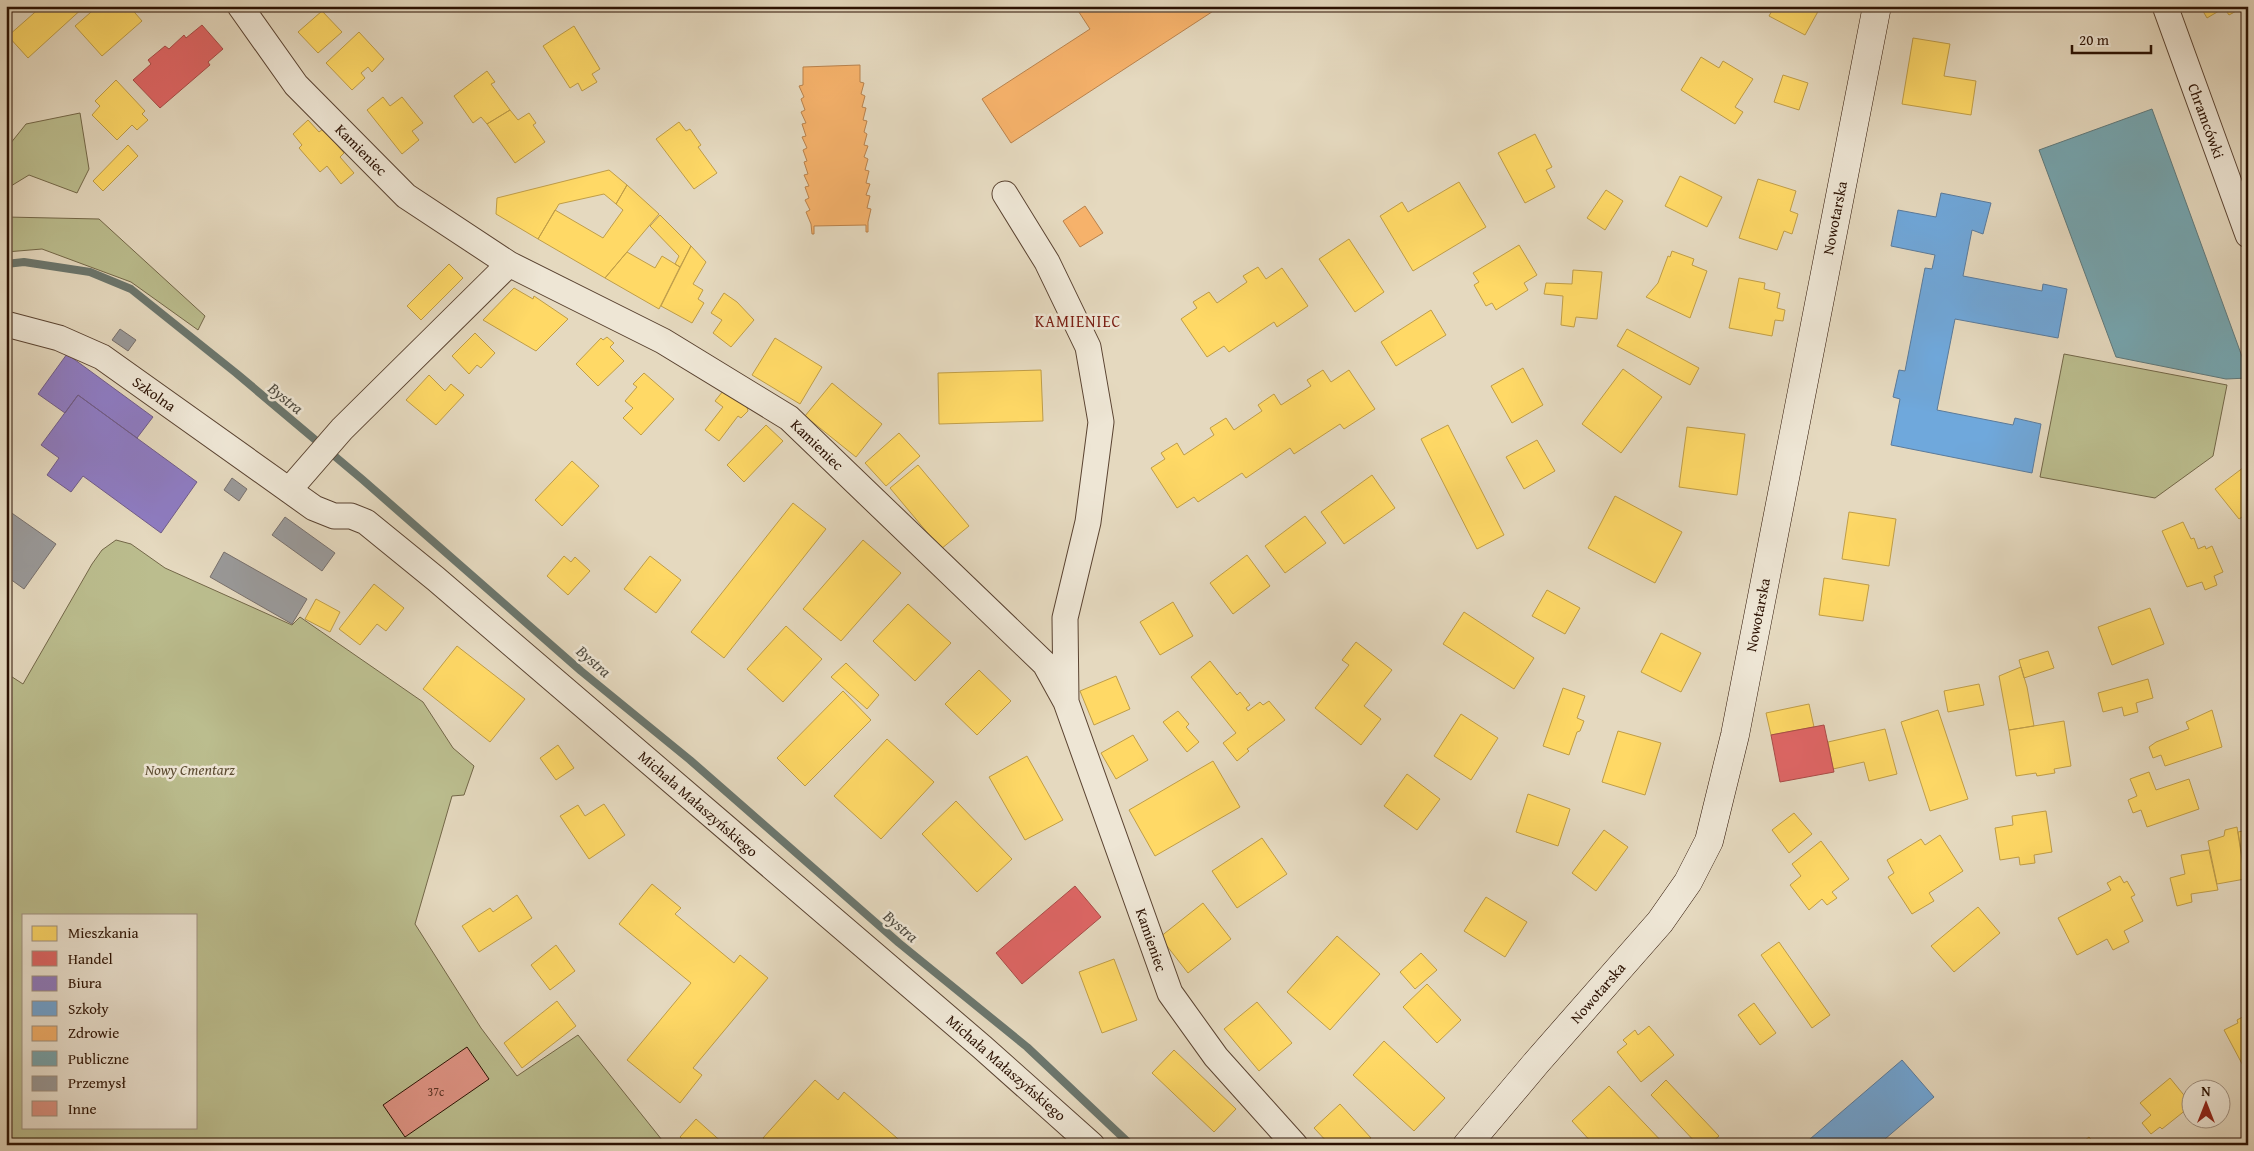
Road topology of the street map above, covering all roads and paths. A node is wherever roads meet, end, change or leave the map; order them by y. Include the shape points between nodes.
1 (240, 6) edge
2 (1877, 6) edge
3 (2165, 6) edge
4 (1004, 194) dead end
5 (2248, 235) edge
6 (509, 264) junction
7 (6, 324) edge
8 (289, 490) junction
9 (1066, 702) junction
10 (1092, 1145) edge
11 (1295, 1145) edge
12 (1467, 1145) edge

1 - 6 street, Kamieniec via 296,85 406,196
2 - 12 main road, Nowotarska via 1735,735 1709,841 1688,882 1660,922
3 - 5 street, Chramcówki
4 - 9 street, Kamieniec via 1047,262 1088,347 1100,422 1088,522 1065,618
6 - 8 street via 342,429
6 - 9 street, Kamieniec via 663,341 789,418 1045,664
7 - 8 street, Szkolna via 59,338 102,357
8 - 10 street, Michała Małaszyńskiego via 334,516 351,516 366,522 436,579
9 - 11 street, Kamieniec via 1170,993 1216,1057

